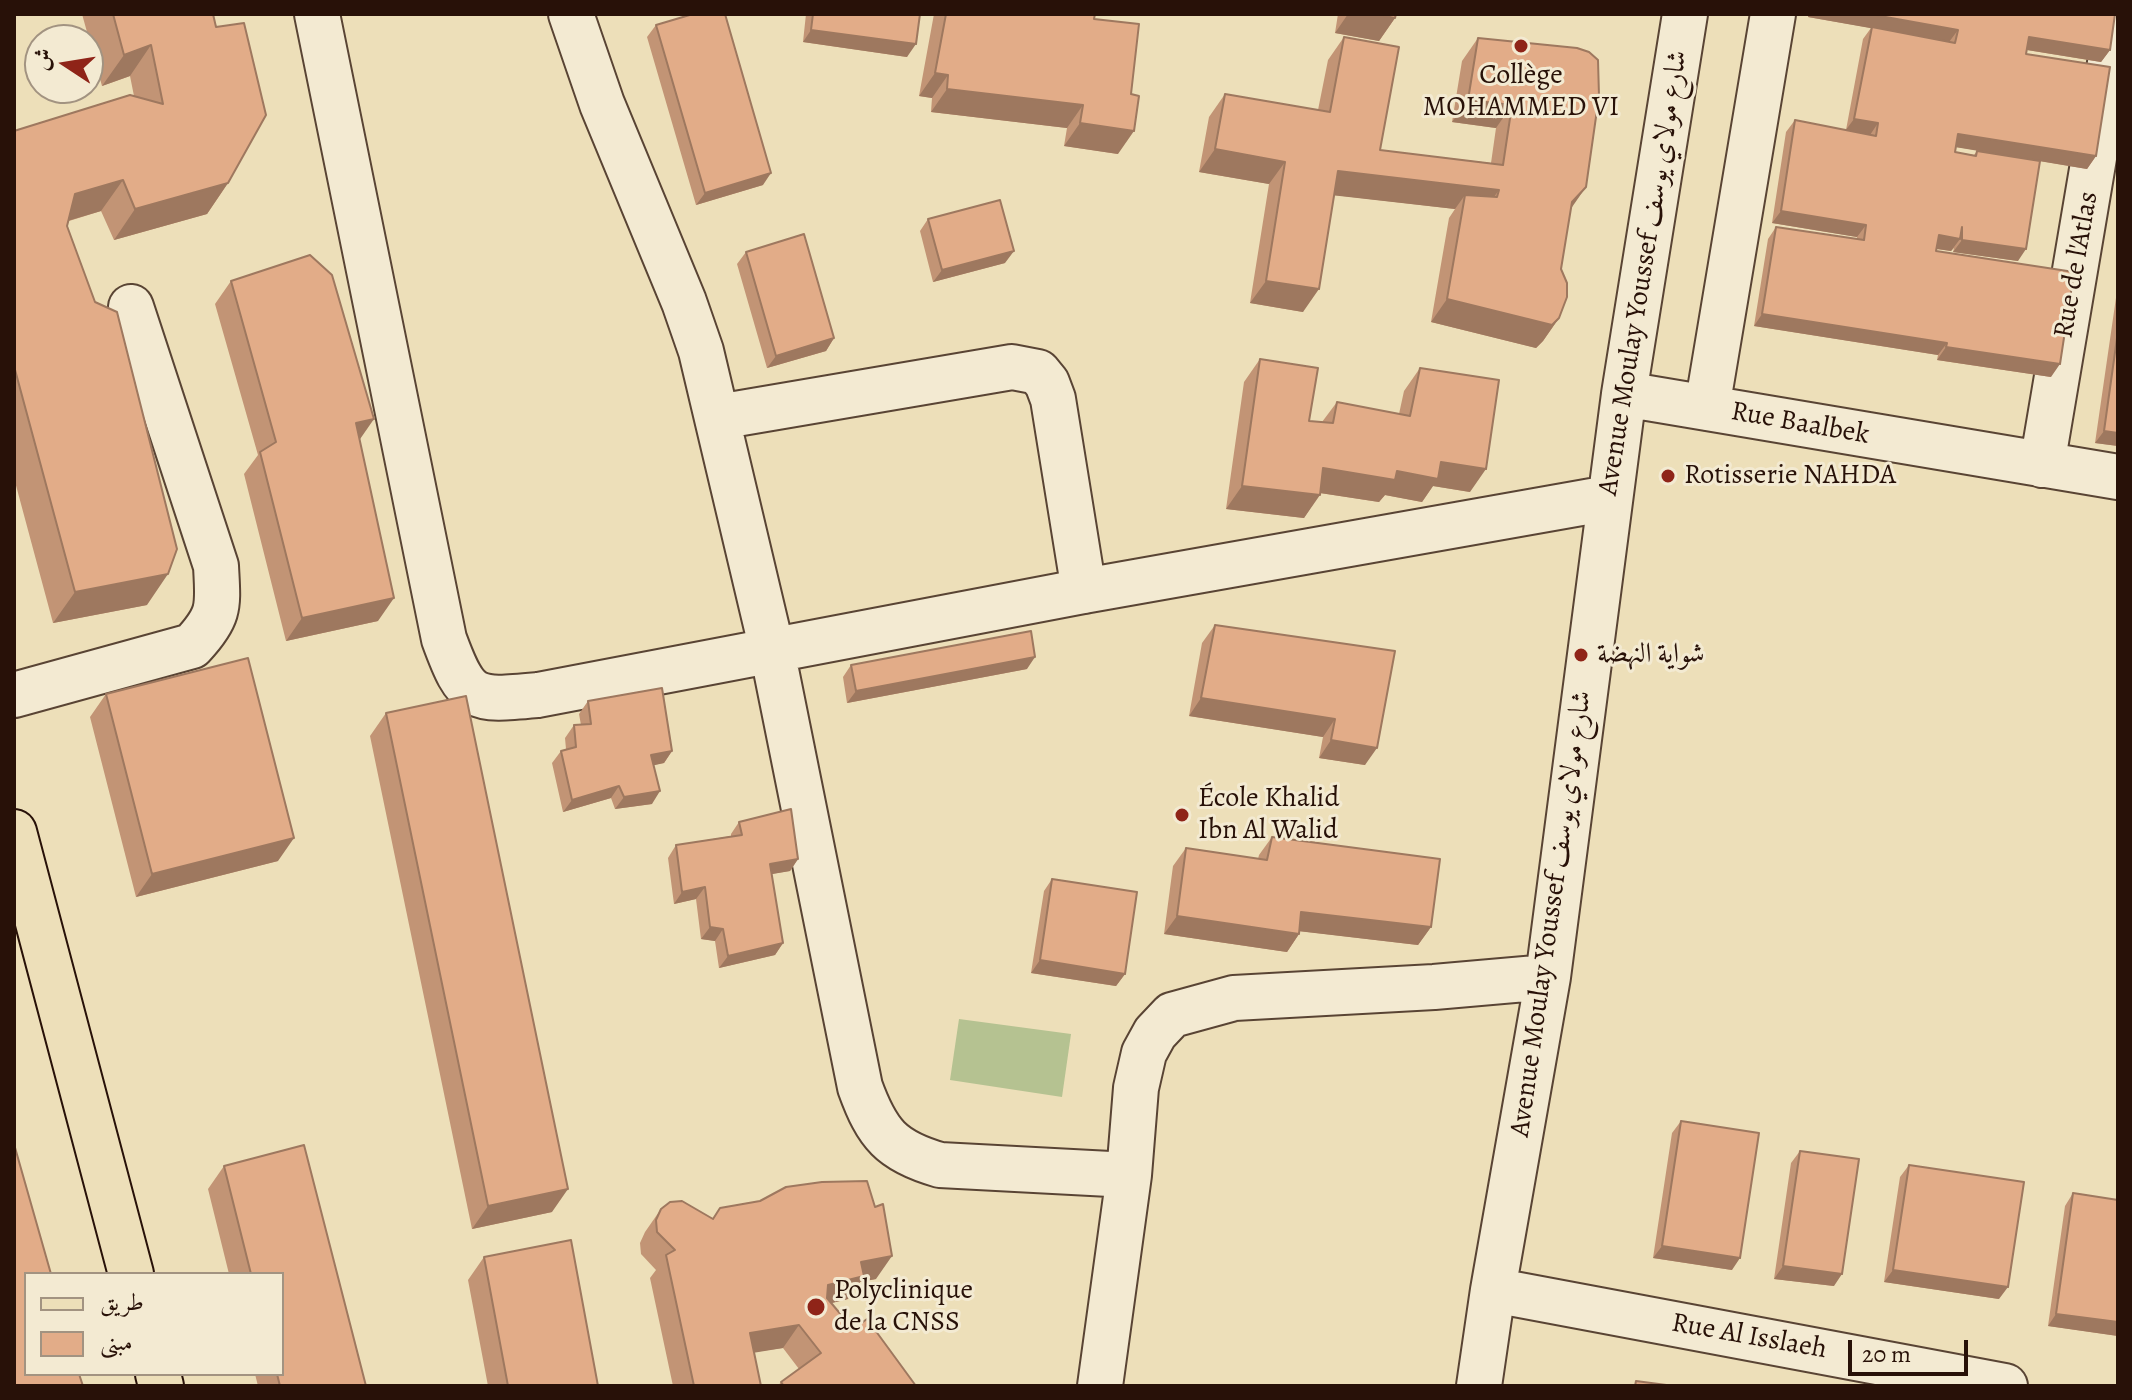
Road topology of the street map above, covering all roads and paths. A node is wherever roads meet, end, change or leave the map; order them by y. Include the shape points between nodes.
1 (317, 14) edge
2 (571, 14) edge
3 (1685, 14) edge
4 (1773, 14) edge
5 (2118, 16) edge
6 (2106, 169) edge
7 (131, 307) dead end
8 (1624, 394) junction
9 (1707, 408) junction
10 (718, 417) junction
11 (2042, 465) junction
12 (2118, 477) edge
13 (1609, 498) junction
14 (1084, 591) junction
15 (772, 650) junction
16 (14, 695) edge
17 (14, 832) edge
18 (1548, 977) junction
19 (1129, 1175) junction
20 (130, 1272) edge
21 (1493, 1290) junction
22 (1884, 1374) edge
23 (1100, 1386) edge
24 (1479, 1386) edge
25 (2005, 1386) edge

1 - 15 street via 444,639 457,675 471,692 497,699
2 - 10 street via 684,302
3 - 8 street, Avenue Moulay Youssef شارع مولاي يوسف
4 - 9 street
5 - 6 street, Rue de l'Atlas
6 - 11 street, Rue de l'Atlas
7 - 16 street via 216,566 218,606 210,627 192,646
8 - 9 street, Rue Baalbek
8 - 13 street, Avenue Moulay Youssef شارع مولاي يوسف
9 - 11 street, Rue Baalbek
10 - 14 street via 1012,367 1038,372 1053,399
10 - 15 street
11 - 12 street, Rue Baalbek
13 - 14 street
13 - 18 street, Avenue Moulay Youssef شارع مولاي يوسف
14 - 15 street
15 - 19 street via 860,1087 880,1131 913,1157 940,1165
17 - 20 main road
18 - 19 street via 1234,998 1172,1015 1144,1053
18 - 21 street, Avenue Moulay Youssef شارع مولاي يوسف
19 - 23 street
21 - 22 street, Rue Al Isslaeh
21 - 24 street, Avenue Moulay Youssef شارع مولاي يوسف
22 - 25 street, Rue Al Isslaeh

